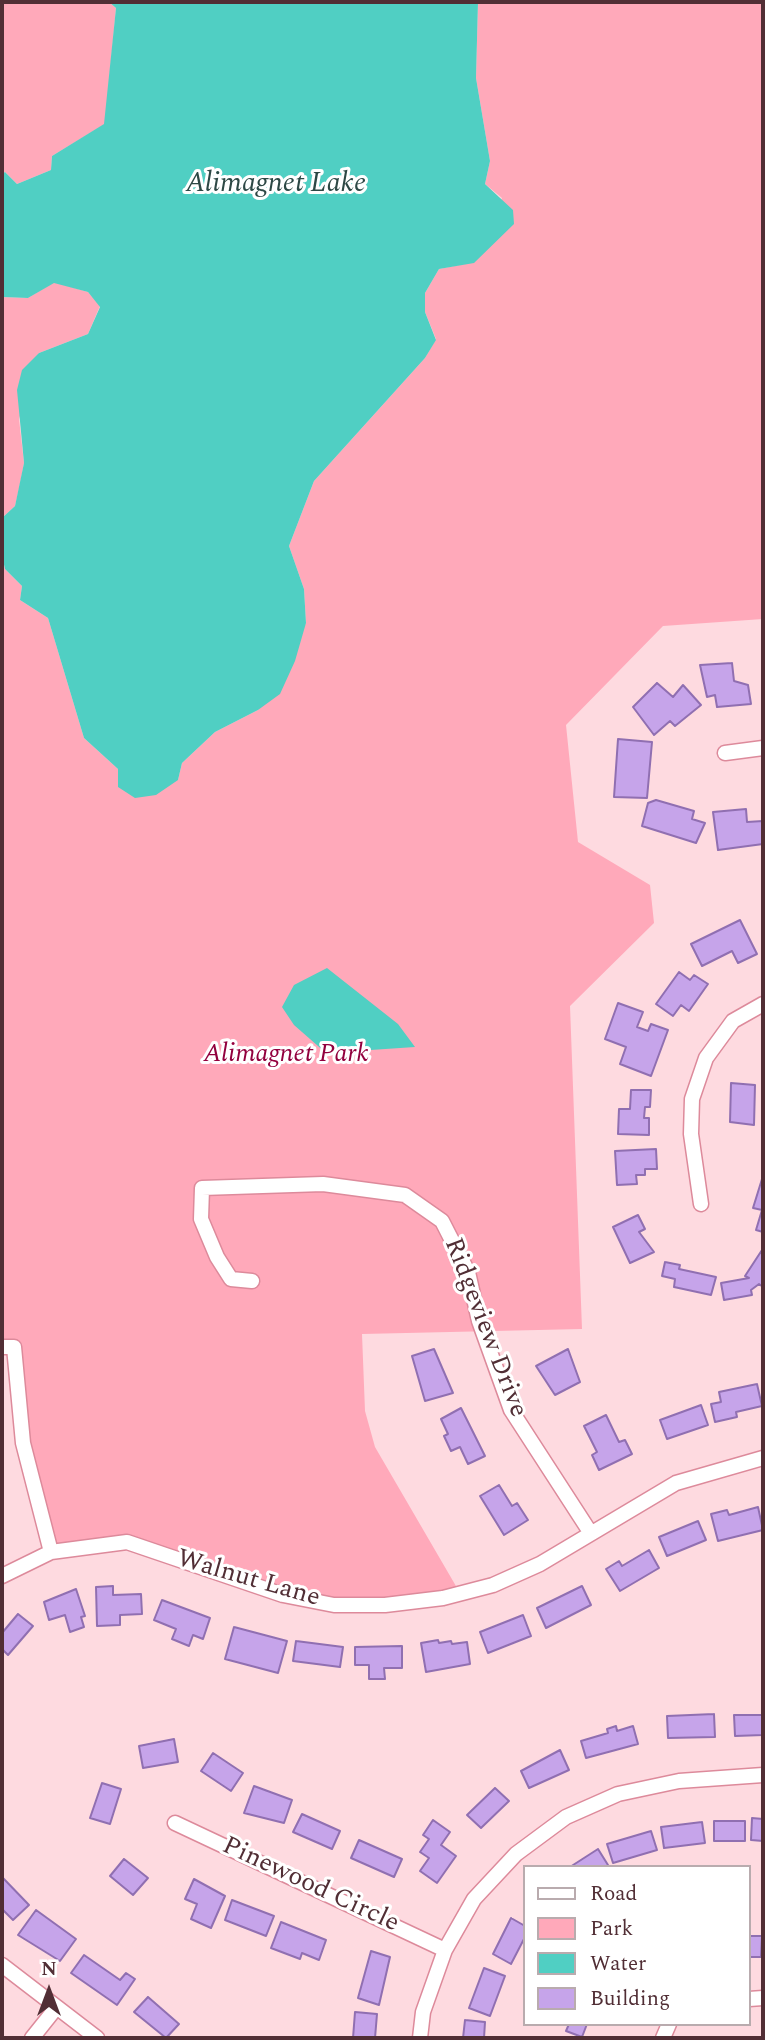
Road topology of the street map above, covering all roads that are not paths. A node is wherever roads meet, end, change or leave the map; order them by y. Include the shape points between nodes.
1 (763, 748) edge
2 (725, 753) dead end
3 (763, 1004) edge
4 (701, 1204) dead end
5 (252, 1281) dead end
6 (8, 1347) edge
7 (763, 1458) edge
8 (590, 1532) junction
9 (51, 1552) junction
10 (2, 1576) edge
11 (763, 1775) edge
12 (175, 1823) dead end
13 (445, 1950) junction
14 (2, 1965) edge
15 (57, 2008) junction
16 (32, 2038) edge
17 (97, 2038) edge
18 (420, 2038) edge

1 - 2 street
3 - 4 street via 726,1030 706,1058 692,1099 691,1134
5 - 8 street, Ridgeview Drive via 231,1279 217,1257 201,1219 202,1188 323,1184 405,1195 442,1221 468,1272 479,1321 511,1410
6 - 9 street via 23,1443
7 - 8 street, Walnut Lane via 676,1483
8 - 9 street, Walnut Lane via 540,1564 493,1585 443,1598 385,1605 334,1605 283,1595 127,1542
9 - 10 street, Walnut Lane
11 - 13 street via 679,1781 618,1794 566,1817 508,1863 474,1899
12 - 13 street, Pinewood Circle
13 - 18 street via 423,2012
14 - 15 street
15 - 16 street
15 - 17 street

